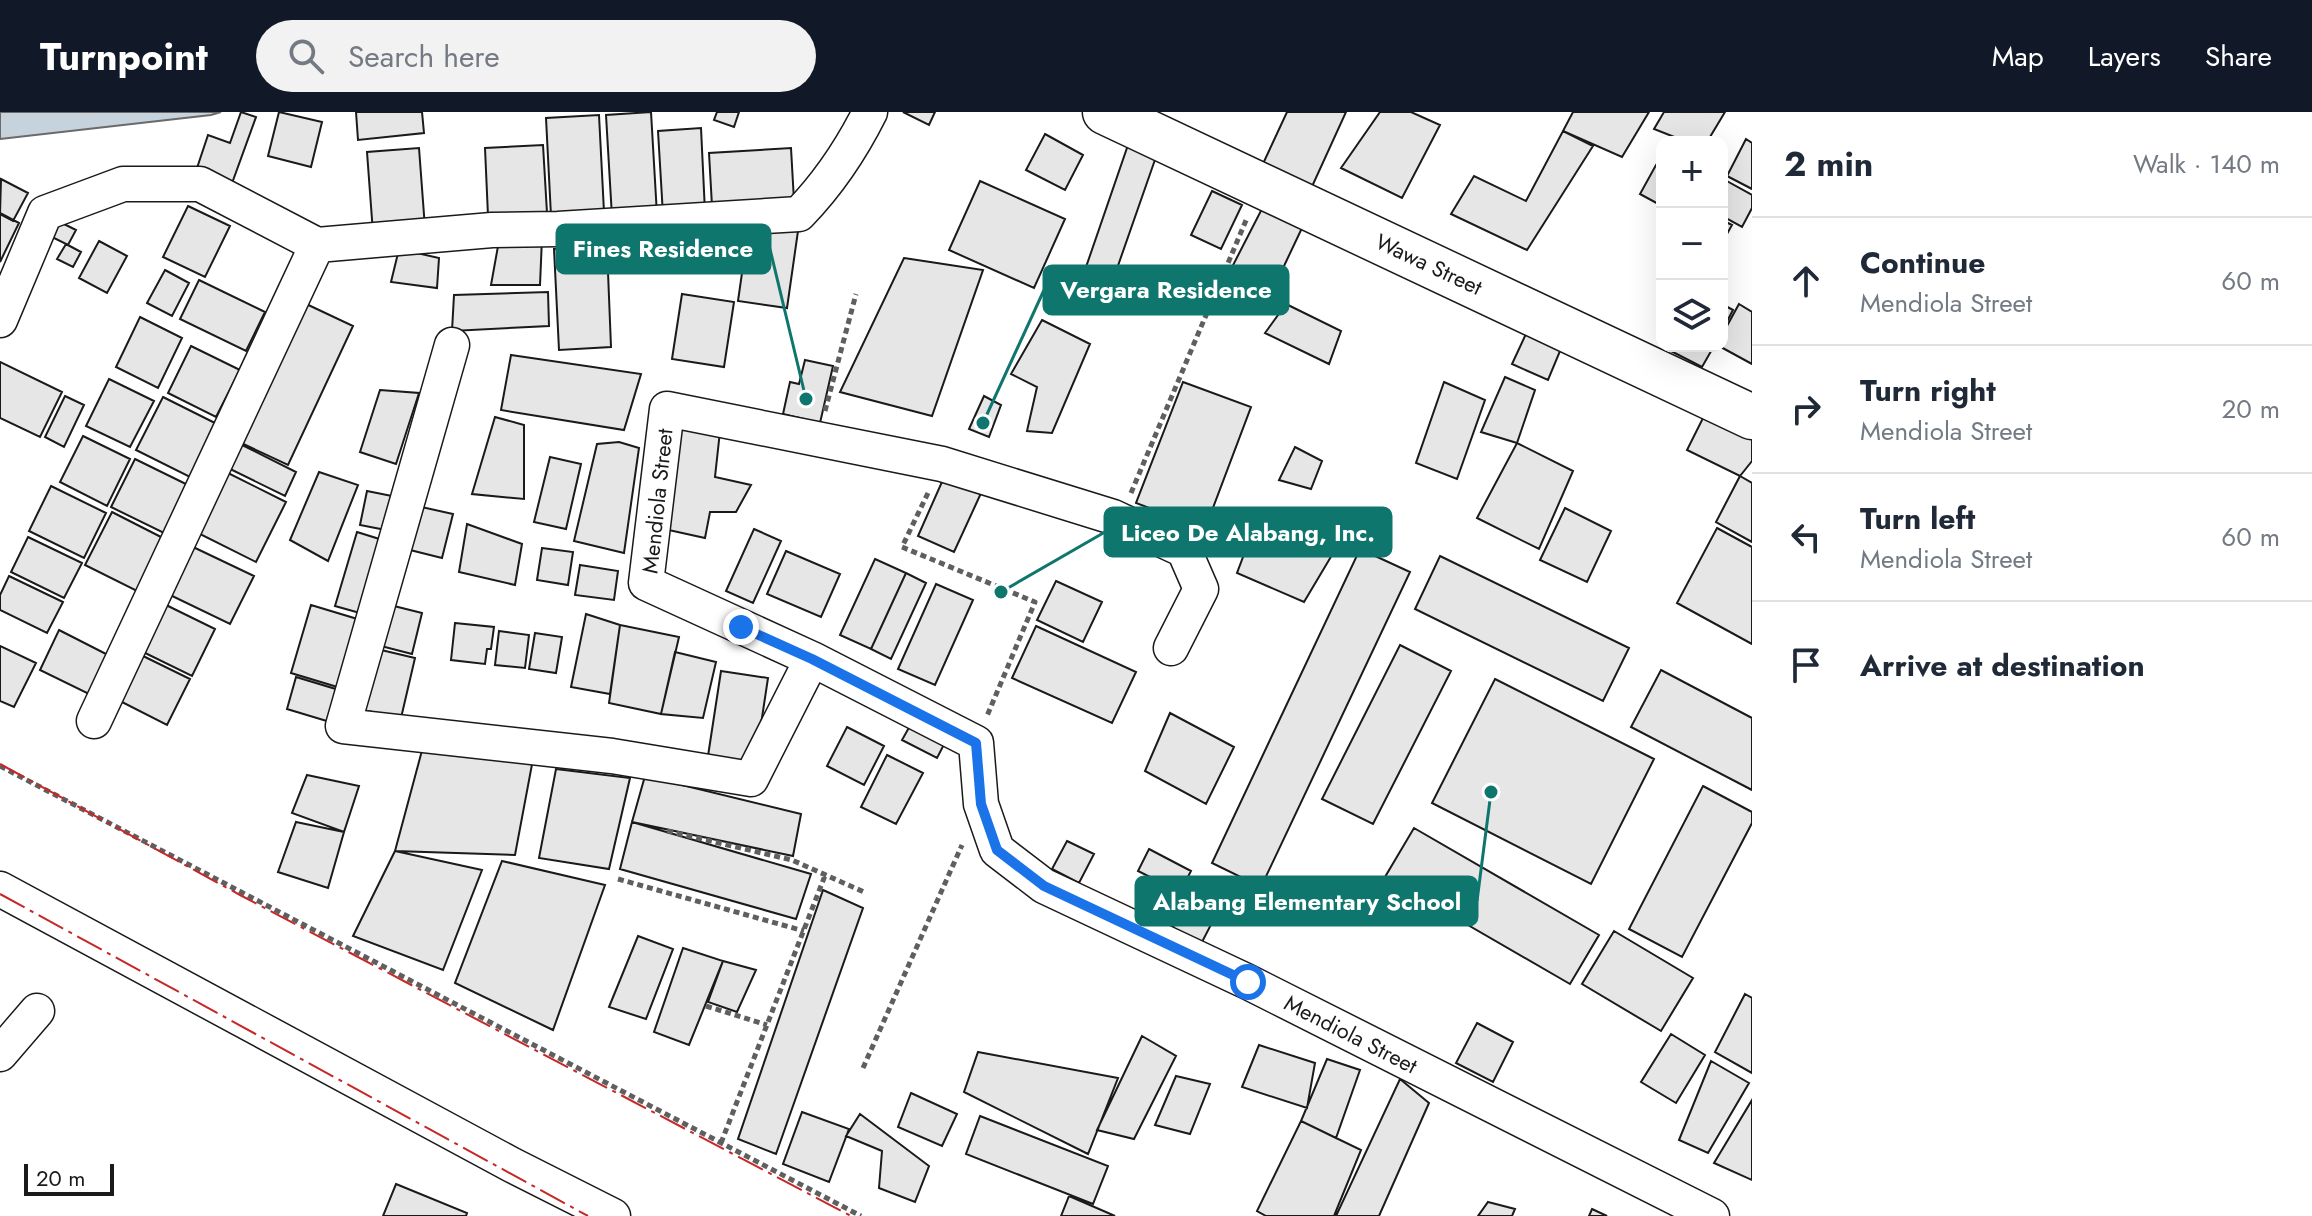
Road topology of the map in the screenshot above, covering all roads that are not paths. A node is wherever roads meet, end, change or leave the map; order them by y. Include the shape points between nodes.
1 (870, 112) edge
2 (1105, 112) edge
3 (317, 245) junction
4 (0, 320) edge
5 (452, 345) dead end
6 (1752, 417) edge
7 (1171, 648) dead end
8 (812, 659) junction
9 (94, 721) dead end
10 (0, 889) edge
11 (37, 1011) dead end
12 (0, 1054) edge
13 (613, 1216) edge
14 (1712, 1216) edge

1 - 3 street via 822,190 799,214
2 - 6 main road, Wawa Street
3 - 4 street via 200,184 123,184 45,213
3 - 9 street
5 - 8 street via 343,726 612,756 751,779
7 - 8 street, Mendiola Street via 1201,589 1184,550 1120,519 942,464 667,409 646,583
8 - 14 street, Mendiola Street via 976,743 981,804 997,850 1044,886 1248,982
10 - 13 street
11 - 12 street

